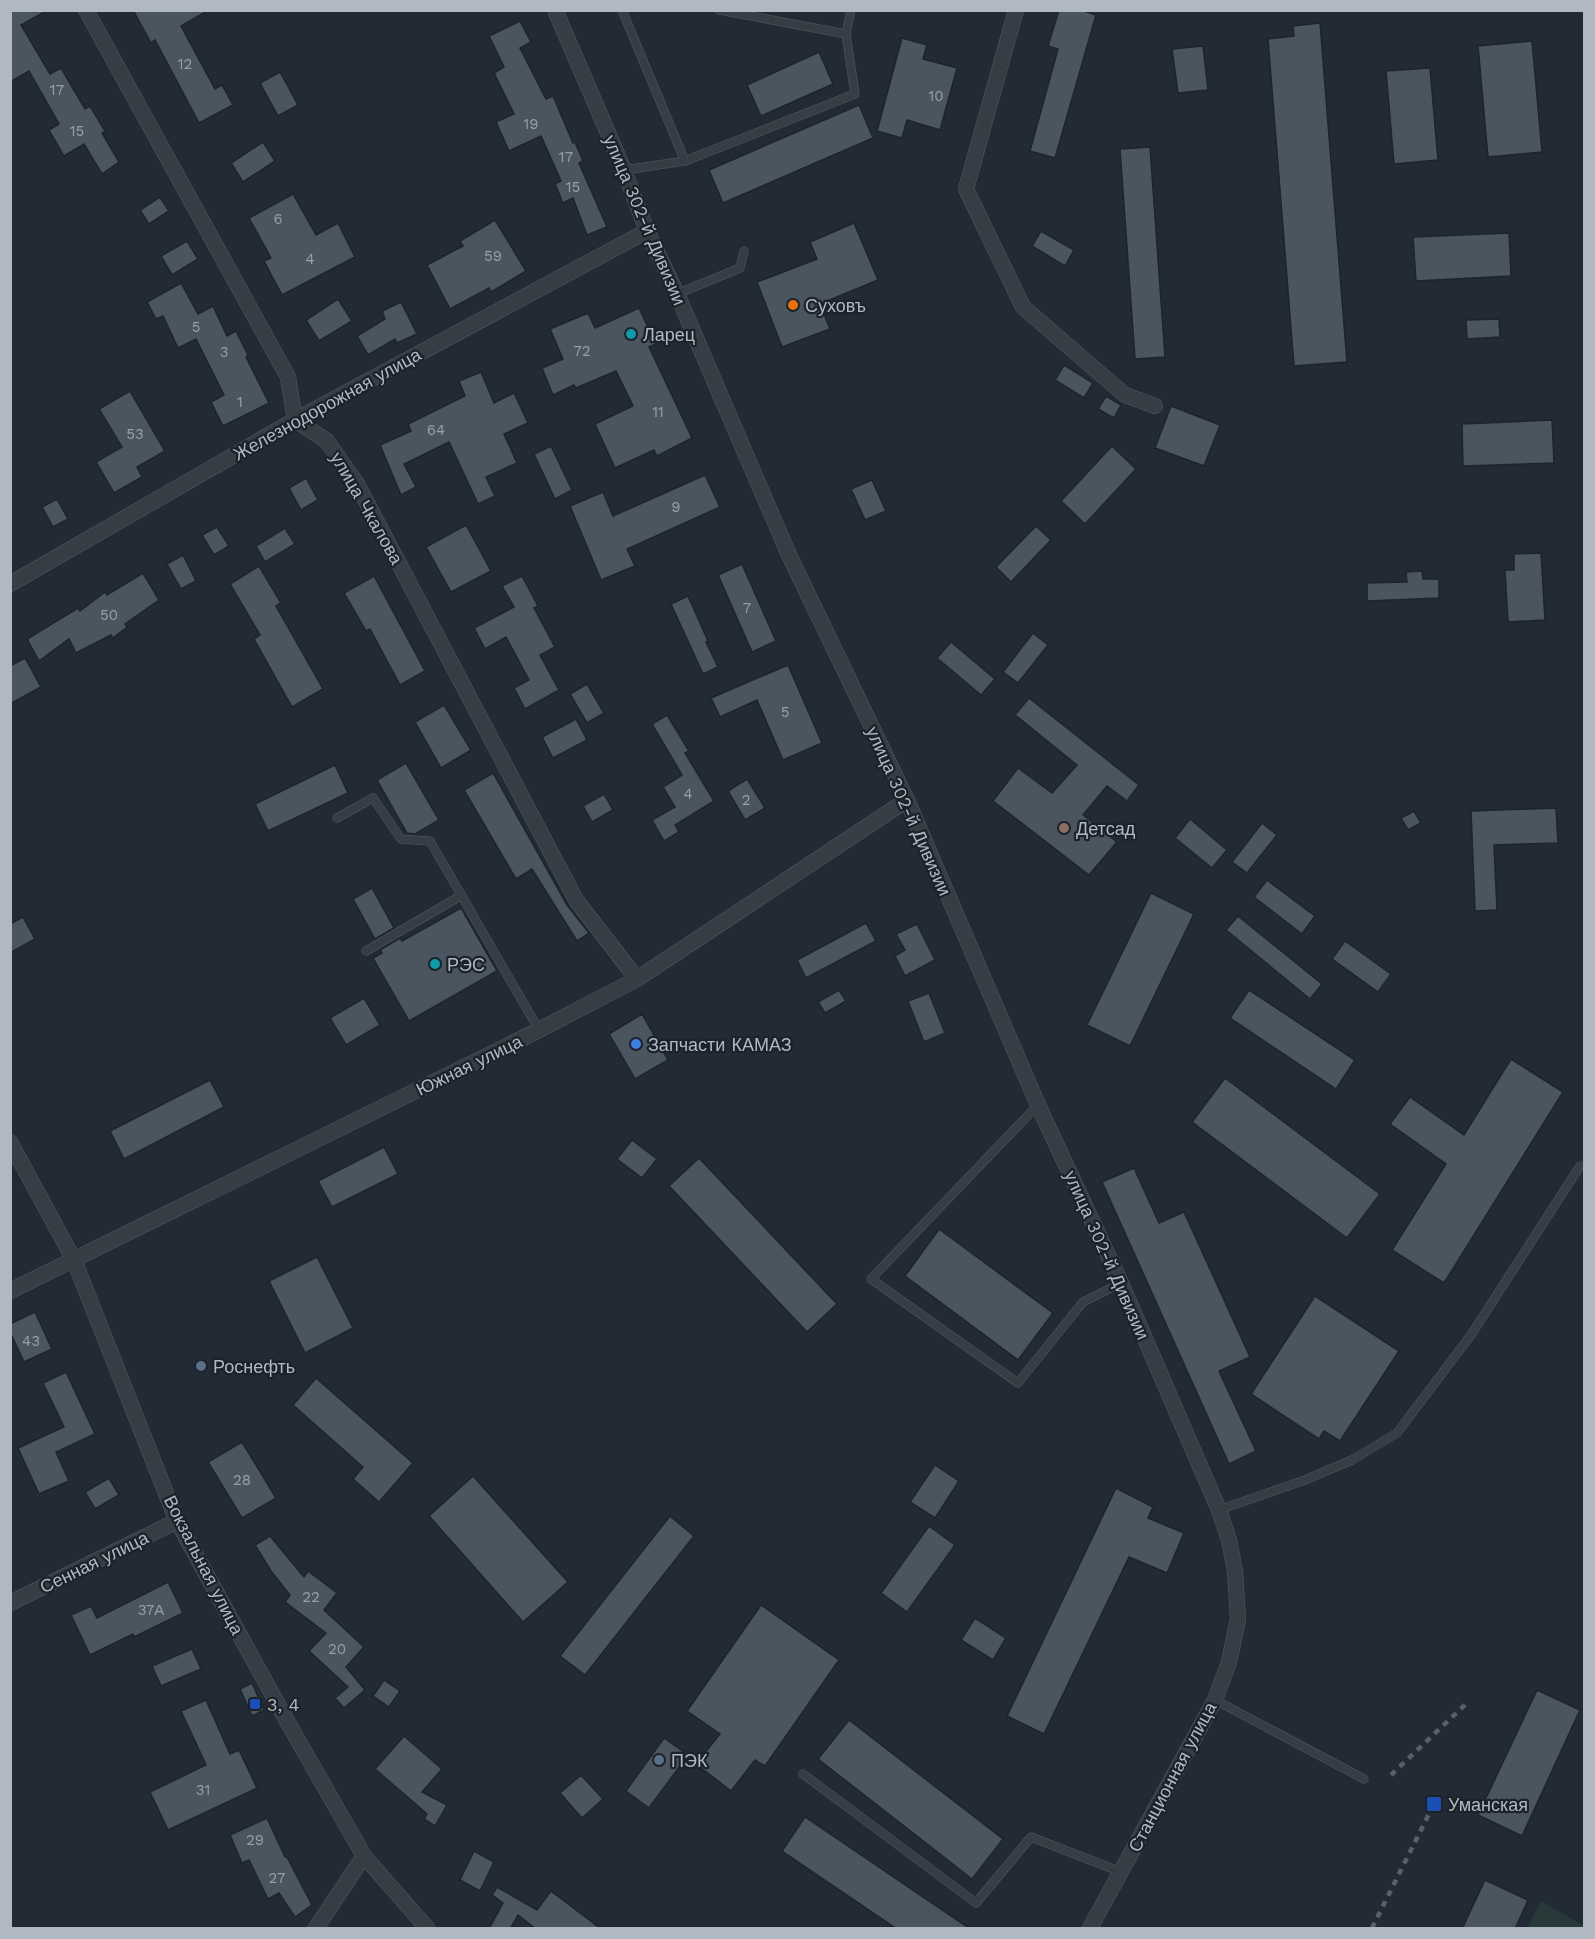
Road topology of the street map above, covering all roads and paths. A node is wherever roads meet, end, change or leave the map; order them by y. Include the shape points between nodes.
1 (86, 10) edge
2 (555, 10) edge
3 (622, 10) edge
4 (719, 10) edge
5 (851, 10) edge
6 (1016, 10) edge
7 (846, 34) junction
8 (685, 161) junction
9 (624, 170) junction
10 (647, 231) junction
11 (744, 251) dead end
12 (677, 294) junction
13 (1155, 406) dead end
14 (295, 420) junction
15 (10, 584) edge
16 (907, 800) junction
17 (337, 818) dead end
18 (462, 895) junction
19 (366, 951) dead end
20 (637, 979) junction
21 (539, 1030) junction
22 (1038, 1105) junction
23 (10, 1142) edge
24 (1580, 1166) dead end
25 (74, 1260) junction
26 (1121, 1283) junction
27 (10, 1292) edge
28 (1219, 1510) junction
29 (177, 1521) junction
30 (10, 1603) edge
31 (1238, 1619) joint
32 (1215, 1700) junction
33 (804, 1774) dead end
34 (1364, 1779) dead end
35 (364, 1856) junction
36 (1121, 1872) junction
37 (316, 1929) edge
38 (427, 1929) edge
39 (1090, 1929) edge

1 - 14 street via 288,377
2 - 9 street, улица 302-й Дивизии
3 - 8 lane
4 - 7 lane
5 - 7 lane
6 - 13 street via 966,189 1023,307 1125,395
7 - 8 lane via 855,94
8 - 9 lane
9 - 10 street, улица 302-й Дивизии
10 - 12 street, улица 302-й Дивизии
10 - 14 street, Железнодорожная улица
11 - 12 lane via 740,268
12 - 16 street, улица 302-й Дивизии via 789,555
14 - 15 street, Железнодорожная улица
14 - 20 street, улица Чкалова via 327,441 357,484 576,900
16 - 20 street, Южная улица
16 - 22 street, улица 302-й Дивизии
17 - 18 lane via 373,798 401,839 430,841
18 - 19 lane
18 - 21 lane
20 - 21 street, Южная улица
21 - 25 street, Южная улица
22 - 26 street, улица 302-й Дивизии
22 - 26 lane via 871,1279 1018,1383 1083,1302
23 - 25 street, Вокзальная улица
24 - 28 lane via 1471,1335 1397,1432 1352,1460
25 - 27 street, Южная улица
25 - 29 street, Вокзальная улица
26 - 28 street, улица 302-й Дивизии
28 - 31 street, улица 302-й Дивизии via 1235,1571
29 - 30 street, Сенная улица
29 - 35 street, Вокзальная улица
31 - 32 street, Станционная улица via 1229,1662
32 - 34 lane
32 - 36 street, Станционная улица
33 - 36 lane via 976,1903 1031,1837
35 - 37 street
35 - 38 street, Вокзальная улица
36 - 39 street, Станционная улица

